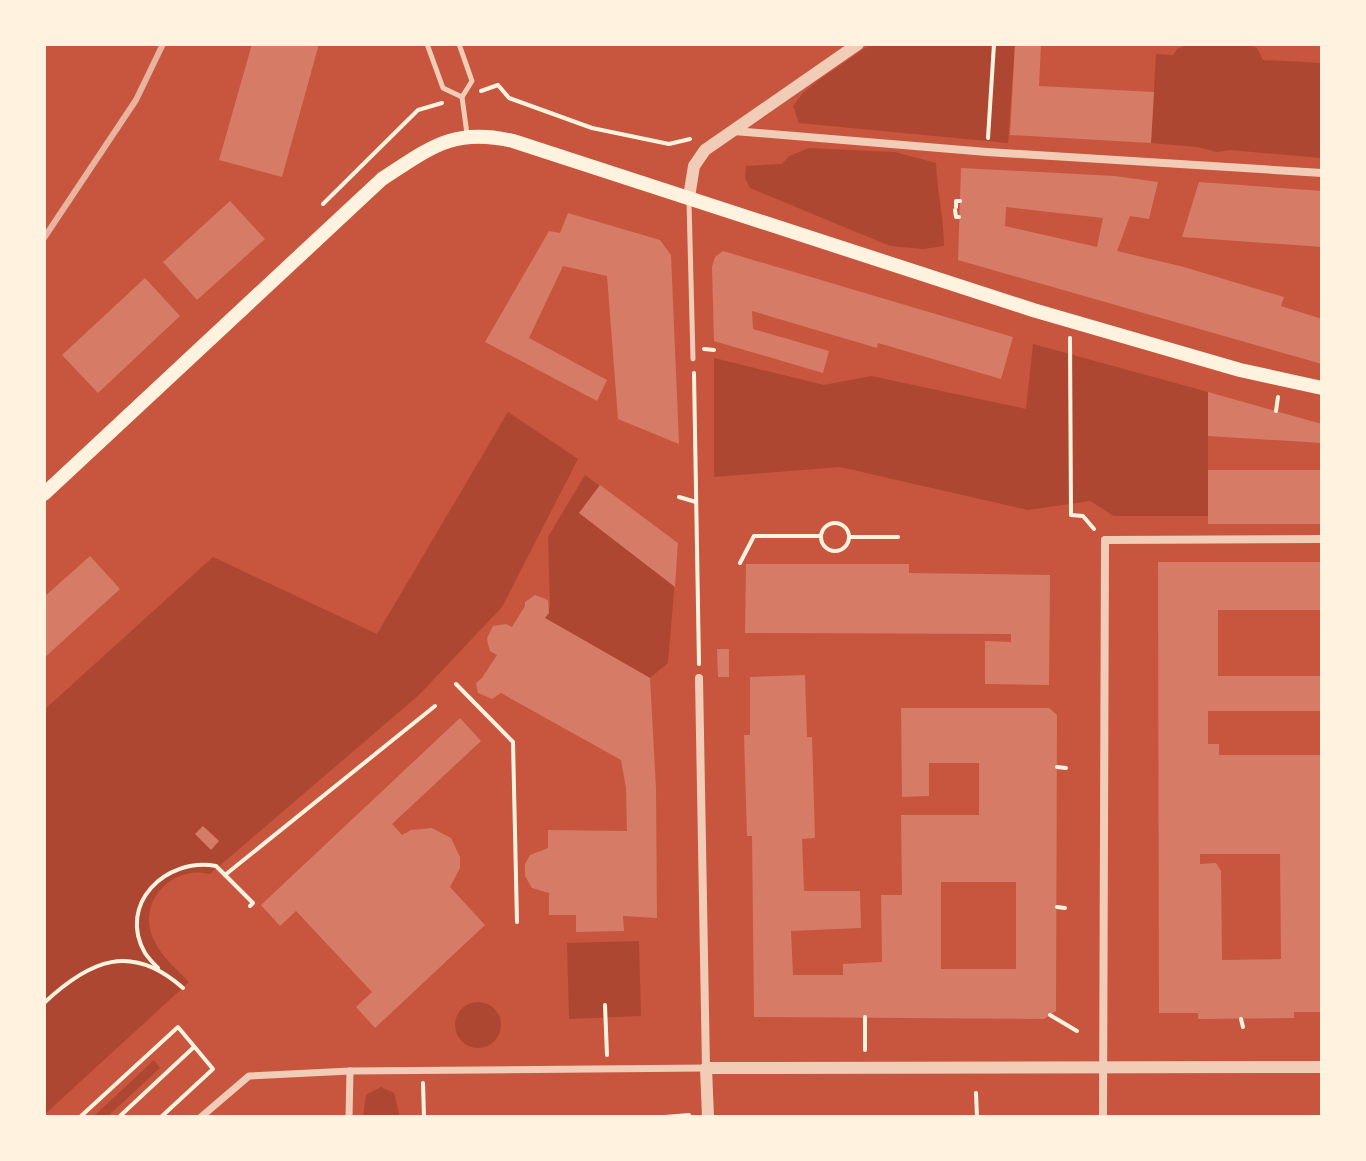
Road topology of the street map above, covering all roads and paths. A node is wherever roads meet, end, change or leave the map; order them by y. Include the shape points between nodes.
1 (427, 44) edge
2 (459, 44) edge
3 (858, 44) edge
4 (994, 44) edge
5 (462, 97) junction
6 (734, 131) junction
7 (988, 131) dead end
8 (700, 132) dead end
9 (467, 135) junction
10 (1322, 173) edge
11 (689, 197) junction
12 (960, 201) dead end
13 (323, 204) dead end
14 (959, 217) dead end
15 (1070, 319) junction
16 (693, 359) joint
17 (1322, 388) edge
18 (44, 494) edge
19 (679, 497) dead end
20 (696, 502) junction
21 (821, 536) junction
22 (850, 537) junction
23 (898, 537) dead end
24 (1322, 539) edge
25 (1105, 540) junction
26 (740, 563) dead end
27 (699, 678) joint
28 (456, 684) dead end
29 (435, 706) dead end
30 (1057, 767) dead end
31 (1066, 768) dead end
32 (225, 875) junction
33 (250, 906) dead end
34 (1057, 907) dead end
35 (1065, 908) dead end
36 (517, 922) dead end
37 (158, 968) junction
38 (183, 988) dead end
39 (44, 1003) edge
40 (605, 1005) dead end
41 (1050, 1015) dead end
42 (865, 1017) dead end
43 (1241, 1019) dead end
44 (1243, 1027) dead end
45 (1077, 1031) dead end
46 (194, 1047) junction
47 (1103, 1067) junction
48 (1322, 1067) edge
49 (706, 1068) junction
50 (607, 1069) junction
51 (866, 1069) junction
52 (350, 1071) junction
53 (423, 1071) junction
54 (976, 1093) dead end
55 (689, 1115) edge
56 (80, 1117) edge
57 (119, 1117) edge
58 (161, 1117) edge
59 (201, 1117) edge
60 (349, 1117) edge
61 (424, 1117) edge
62 (665, 1117) edge
63 (708, 1117) edge
64 (977, 1117) edge
65 (1103, 1117) edge

1 - 5 lane via 443,88
2 - 5 lane via 472,81
3 - 6 street
4 - 7 path
5 - 8 path via 498,85 509,98 592,128 669,144
5 - 9 lane
5 - 13 path via 418,110
6 - 10 street
6 - 11 street via 698,158
9 - 11 main road via 513,141
9 - 18 main road via 443,141 382,179
11 - 15 main road
11 - 16 lane
12 - 14 path via 955,208
15 - 17 main road via 1240,370
15 - 25 path via 1071,515 1083,516
16 - 20 path
19 - 20 path
20 - 27 path
21 - 22 path via 834,523 844,525
21 - 22 path via 833,551 843,549
21 - 26 path via 754,536
22 - 23 path
24 - 25 street
25 - 47 street
27 - 49 street
28 - 36 path via 513,742
29 - 32 path
30 - 31 path
32 - 33 path via 253,903
32 - 37 path via 216,866 191,864 167,873 149,891 139,928 145,953
34 - 35 path
37 - 38 path
37 - 39 path via 128,959 95,965
40 - 50 path
41 - 45 path
42 - 51 path
43 - 44 path
46 - 56 path via 178,1027
46 - 57 path
46 - 58 path via 213,1069
47 - 48 street
47 - 51 street
47 - 65 street
49 - 50 street
49 - 51 street
49 - 63 street
50 - 53 street
52 - 53 street
52 - 59 street via 249,1076
52 - 60 street
53 - 61 path
54 - 64 path
55 - 62 path

